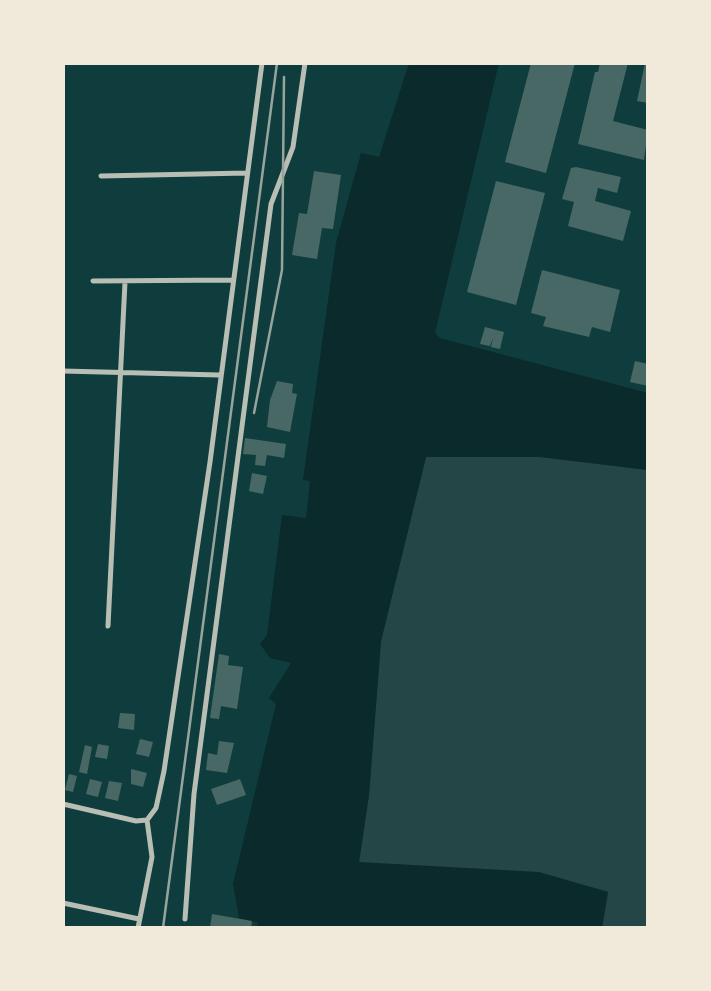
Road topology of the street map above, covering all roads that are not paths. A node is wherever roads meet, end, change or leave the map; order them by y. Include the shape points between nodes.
1 (262, 63) edge
2 (304, 63) edge
3 (247, 173) junction
4 (101, 176) dead end
5 (232, 280) junction
6 (93, 281) dead end
7 (125, 282) junction
8 (63, 371) edge
9 (122, 373) junction
10 (219, 375) junction
11 (108, 626) dead end
12 (63, 804) edge
13 (147, 820) junction
14 (63, 903) edge
15 (139, 919) junction
16 (185, 919) dead end
17 (138, 928) edge

1 - 3 street
2 - 16 street via 293,148 271,204 194,794
3 - 4 street
3 - 5 street
5 - 7 street
5 - 10 street
6 - 7 street
7 - 9 street
8 - 9 street
9 - 10 street
9 - 11 street
10 - 13 street via 211,463 164,771 158,801
12 - 13 street
13 - 15 street via 152,857
14 - 15 street
15 - 17 street

